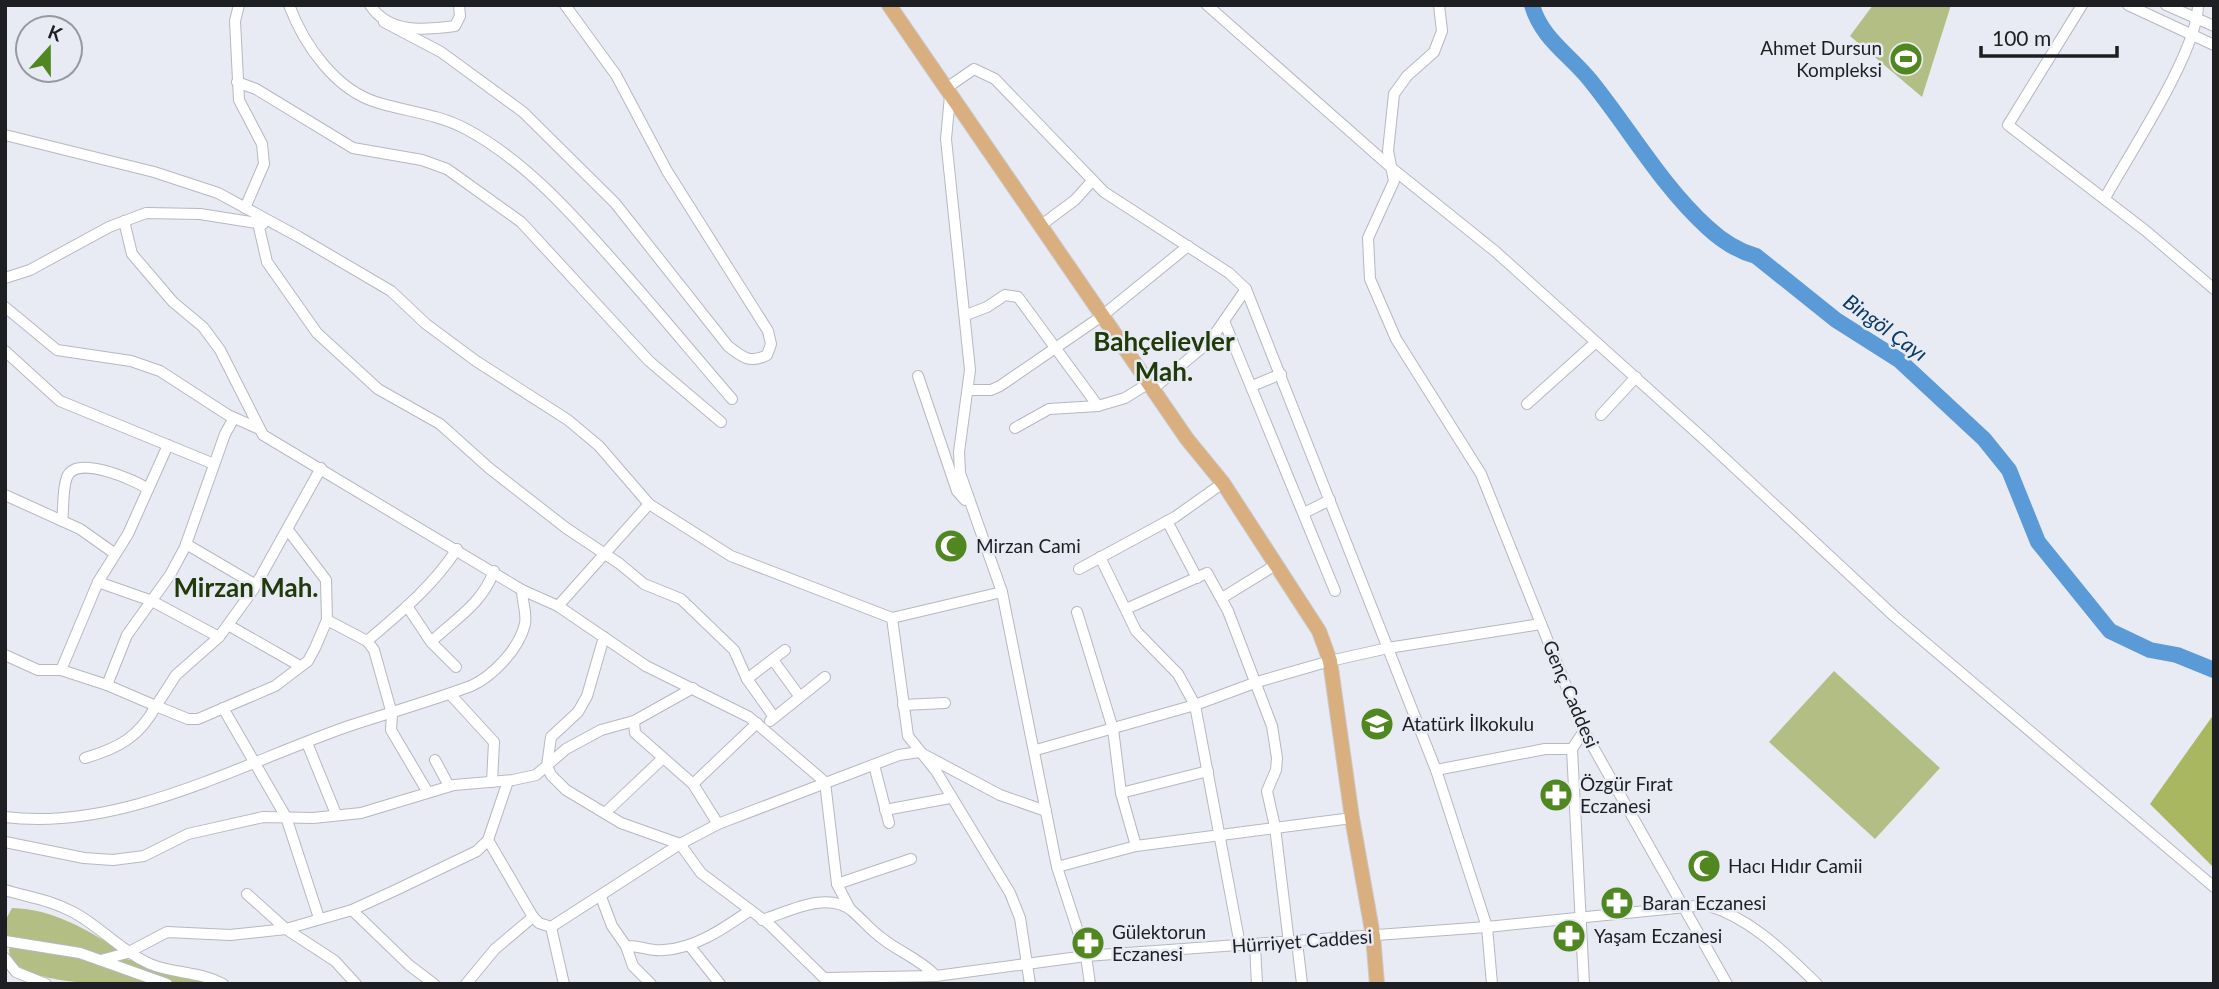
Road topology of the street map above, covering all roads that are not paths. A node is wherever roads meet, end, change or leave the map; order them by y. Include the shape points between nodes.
1 (239, 5) edge
2 (289, 5) edge
3 (370, 5) edge
4 (459, 5) edge
5 (565, 5) edge
6 (889, 5) edge
7 (1207, 5) edge
8 (1440, 5) edge
9 (2082, 5) edge
10 (2128, 5) edge
11 (2166, 5) edge
12 (2198, 5) edge
13 (2198, 19) junction
14 (384, 22) junction
15 (2214, 26) edge
16 (2192, 36) junction
17 (2214, 45) edge
18 (237, 82) junction
19 (947, 92) junction
20 (5, 135) edge
21 (1394, 170) junction
22 (1092, 181) junction
23 (2105, 198) junction
24 (245, 208) junction
25 (124, 221) junction
26 (258, 223) junction
27 (1040, 226) junction
28 (281, 227) junction
29 (1188, 246) junction
30 (5, 278) edge
31 (1246, 289) junction
32 (2214, 289) edge
33 (7, 313) edge
34 (965, 315) junction
35 (1102, 316) junction
36 (1224, 321) junction
37 (1596, 342) junction
38 (1054, 347) junction
39 (5, 351) edge
40 (1281, 374) junction
41 (918, 376) dead end
42 (1636, 377) junction
43 (1151, 386) junction
44 (1252, 386) junction
45 (969, 390) junction
46 (732, 399) dead end
47 (1527, 404) dead end
48 (1098, 405) junction
49 (1601, 415) dead end
50 (234, 418) junction
51 (721, 422) dead end
52 (257, 428) junction
53 (1015, 428) dead end
54 (168, 445) junction
55 (214, 464) junction
56 (321, 468) junction
57 (1223, 484) junction
58 (148, 489) junction
59 (5, 495) edge
60 (1330, 500) junction
61 (649, 504) junction
62 (970, 508) junction
63 (1304, 513) junction
64 (62, 521) junction
65 (1167, 521) junction
66 (288, 530) junction
67 (186, 544) junction
68 (457, 549) junction
69 (114, 553) junction
70 (603, 554) junction
71 (1100, 557) junction
72 (1277, 564) junction
73 (1079, 569) dead end
74 (494, 571) junction
75 (1197, 578) junction
76 (98, 582) junction
77 (256, 585) junction
78 (522, 590) junction
79 (1335, 591) dead end
80 (1002, 592) junction
81 (1222, 598) junction
82 (152, 601) junction
83 (407, 606) junction
84 (558, 606) junction
85 (1126, 609) junction
86 (1077, 612) dead end
87 (892, 618) junction
88 (327, 620) junction
89 (1541, 624) junction
90 (228, 625) junction
91 (219, 637) junction
92 (604, 637) junction
93 (366, 641) junction
94 (430, 642) junction
95 (1388, 648) junction
96 (785, 650) dead end
97 (5, 654) edge
98 (773, 660) junction
99 (1330, 661) junction
100 (300, 666) junction
101 (456, 667) dead end
102 (61, 670) junction
103 (825, 677) dead end
104 (747, 679) junction
105 (1257, 682) junction
106 (107, 685) junction
107 (693, 688) junction
108 (450, 694) junction
109 (800, 697) junction
110 (945, 703) dead end
111 (902, 705) junction
112 (1195, 705) junction
113 (156, 706) junction
114 (223, 708) junction
115 (392, 714) junction
116 (774, 717) junction
117 (634, 721) junction
118 (760, 725) junction
119 (1112, 729) junction
120 (1584, 731) junction
121 (307, 743) junction
122 (1572, 748) junction
123 (1036, 750) junction
124 (919, 751) junction
125 (85, 758) dead end
126 (662, 759) junction
127 (435, 760) dead end
128 (256, 762) junction
129 (874, 765) junction
130 (547, 766) junction
131 (1436, 770) junction
132 (1208, 771) junction
133 (508, 780) junction
134 (492, 782) junction
135 (825, 782) junction
136 (693, 783) junction
137 (449, 786) junction
138 (427, 791) junction
139 (1121, 793) junction
140 (950, 798) junction
141 (886, 810) junction
142 (1046, 811) junction
143 (606, 813) junction
144 (336, 814) junction
145 (5, 817) edge
146 (286, 817) junction
147 (1352, 818) junction
148 (889, 823) dead end
149 (718, 824) junction
150 (1275, 827) junction
151 (1219, 833) junction
152 (488, 840) junction
153 (5, 842) edge
154 (680, 845) junction
155 (1136, 846) junction
156 (911, 859) dead end
157 (1057, 867) junction
158 (837, 884) junction
159 (2214, 887) edge
160 (5, 890) edge
161 (247, 894) dead end
162 (601, 897) junction
163 (1684, 908) junction
164 (849, 909) junction
165 (352, 910) junction
166 (750, 911) junction
167 (533, 917) junction
168 (319, 918) junction
169 (1580, 918) junction
170 (762, 920) junction
171 (551, 927) junction
172 (1487, 927) junction
173 (286, 929) junction
174 (1373, 936) junction
175 (5, 941) edge
176 (1293, 943) junction
177 (1255, 944) junction
178 (689, 945) junction
179 (1240, 945) junction
180 (626, 946) junction
181 (127, 953) junction
182 (1086, 956) junction
183 (5, 958) edge
184 (101, 960) junction
185 (1029, 964) junction
186 (16, 972) junction
187 (936, 976) junction
188 (871, 981) edge
189 (21, 984) edge
190 (46, 984) edge
191 (167, 984) edge
192 (223, 984) edge
193 (356, 984) edge
194 (434, 984) edge
195 (466, 984) edge
196 (564, 984) edge
197 (651, 984) edge
198 (720, 984) edge
199 (1030, 984) edge
200 (1090, 984) edge
201 (1257, 984) edge
202 (1302, 984) edge
203 (1377, 984) edge
204 (1492, 984) edge
205 (1584, 984) edge
206 (1727, 984) edge
207 (1817, 984) edge

1 - 18 street via 235,20
2 - 46 street via 307,43 334,75 358,93 467,129 544,187
3 - 14 street
4 - 14 street via 455,26 406,28
5 - 14 street via 616,75 667,171 768,331 771,344 767,355 744,359 728,346 615,203 523,111 441,52
6 - 19 main road
7 - 21 street
8 - 21 street via 1442,31 1434,52 1394,94 1388,151
9 - 23 street via 2008,125
10 - 16 street
11 - 13 street
12 - 13 street
13 - 15 street
13 - 16 street
16 - 17 street
16 - 23 street
18 - 24 street via 246,118 262,144 264,164
18 - 51 street via 353,148 447,169 521,222 649,362
19 - 22 street via 966,71 974,69 995,79
19 - 27 main road
19 - 34 street via 946,139
20 - 24 street via 154,172 218,193
21 - 37 street via 1496,252
21 - 89 street, Genç Caddesi via 1389,197 1368,238 1370,279 1396,339 1481,474
22 - 27 street
22 - 29 street via 1149,224
23 - 32 street
24 - 28 street
25 - 26 street via 146,213 174,212
25 - 30 street via 30,270
25 - 52 street via 132,254 220,350
26 - 28 street
26 - 70 street via 267,262 317,333 385,394 440,424 489,468
27 - 35 main road
28 - 61 street via 391,291 476,361 568,420 599,446
29 - 31 street
29 - 35 street
31 - 36 street
31 - 40 street
33 - 50 street via 57,350 131,361 160,371
34 - 38 street via 1005,295 1015,295
34 - 45 street
35 - 38 street
35 - 43 main road
36 - 43 street via 1195,357
36 - 44 street
37 - 42 street
37 - 47 street
38 - 45 street via 991,390
38 - 48 street
39 - 54 street via 60,401
40 - 44 street
40 - 60 street
41 - 62 street via 957,491
42 - 49 street
42 - 159 street via 1894,617
43 - 48 street
43 - 57 main road
44 - 63 street
45 - 62 street via 959,461
48 - 53 street via 1049,409
50 - 52 street
50 - 55 street
52 - 56 street
54 - 55 street
54 - 58 street
55 - 67 street
56 - 66 street
56 - 68 street
57 - 65 street
57 - 72 main road
58 - 64 street via 116,472 74,471 67,477
58 - 69 street
59 - 64 street
60 - 63 street
60 - 95 street
61 - 70 street
61 - 87 street via 731,556
62 - 80 street
63 - 79 street
64 - 69 street
65 - 71 street
65 - 75 street
66 - 77 street
66 - 88 street via 326,580
67 - 77 street
67 - 82 street
68 - 74 street
68 - 83 street via 442,572
69 - 76 street
70 - 84 street
70 - 104 street via 644,584 681,599 734,650
71 - 73 street
71 - 85 street
72 - 81 street
72 - 99 main road via 1319,631
74 - 78 street
74 - 94 street via 476,604
75 - 81 street via 1208,573
75 - 85 street
76 - 82 street
76 - 102 street
77 - 90 street
78 - 84 street
78 - 108 street via 525,623 506,656 485,679
80 - 87 street
80 - 123 street
81 - 105 street
82 - 91 street
82 - 106 street via 127,635
83 - 93 street
83 - 94 street
84 - 92 street
85 - 112 street via 1144,643 1178,674
86 - 119 street
87 - 111 street
88 - 93 street
88 - 100 street via 316,648
89 - 95 street
89 - 120 street, Genç Caddesi
90 - 91 street
90 - 100 street
91 - 113 street via 176,675
92 - 107 street via 646,666
92 - 130 street via 587,696 578,712 551,737
93 - 115 street via 382,672
94 - 101 street
95 - 99 street
95 - 131 street
96 - 98 street
97 - 102 street via 38,670
98 - 104 street
98 - 109 street
99 - 105 street
99 - 147 main road
100 - 114 street via 275,686
102 - 106 street
103 - 109 street
104 - 116 street
105 - 112 street
105 - 150 street via 1276,747 1276,770 1267,791
106 - 113 street
107 - 117 street
107 - 118 street
108 - 115 street
108 - 134 street via 494,742
109 - 116 street
110 - 111 street
111 - 124 street via 908,736
112 - 119 street
112 - 132 street
113 - 114 street via 198,719
113 - 125 street via 138,734 126,743
114 - 128 street
115 - 121 street
115 - 138 street via 391,730 397,744
116 - 118 street
117 - 126 street via 635,733
117 - 130 street via 601,730 566,749
118 - 135 street
118 - 136 street
119 - 123 street
119 - 139 street
120 - 122 street
120 - 163 street, Genç Caddesi
121 - 128 street
121 - 144 street
122 - 131 street
122 - 169 street
123 - 142 street
124 - 129 street
124 - 140 street
124 - 142 street via 1000,795
126 - 136 street
126 - 143 street
127 - 137 street
128 - 145 street via 96,814 43,820
128 - 146 street
129 - 135 street
129 - 141 street
130 - 133 street via 536,775
130 - 143 street via 566,790
131 - 172 street
132 - 139 street
132 - 151 street
133 - 134 street
133 - 152 street
134 - 137 street
135 - 149 street
135 - 158 street
136 - 149 street
137 - 138 street
138 - 144 street via 380,810
139 - 155 street
140 - 141 street
140 - 185 street via 1010,892
141 - 148 street
142 - 157 street
143 - 154 street
144 - 146 street
146 - 153 street via 263,817 188,834 144,856 113,860
146 - 168 street
147 - 150 street
147 - 174 main road
149 - 154 street
150 - 151 street
150 - 176 street
151 - 155 street
151 - 179 street
152 - 165 street via 464,859
152 - 167 street
154 - 162 street
154 - 166 street, Hürriyet Caddesi via 701,873
155 - 157 street
156 - 158 street
157 - 182 street
158 - 164 street
160 - 181 street via 72,911
161 - 173 street
162 - 171 street
162 - 180 street
163 - 169 street, Hürriyet Caddesi
163 - 206 street, Genç Caddesi
163 - 207 street, Hürriyet Caddesi via 1706,905 1740,919
164 - 170 street via 829,902
164 - 187 street via 883,940 921,961
165 - 168 street
165 - 194 street
166 - 170 street, Hürriyet Caddesi
166 - 178 street
167 - 171 street
167 - 195 street via 495,949
168 - 173 street
169 - 172 street, Hürriyet Caddesi
169 - 205 street
170 - 188 street, Hürriyet Caddesi via 824,978
171 - 196 street
172 - 174 street, Hürriyet Caddesi
172 - 204 street
173 - 181 street via 230,934 167,932
173 - 193 street via 335,961
174 - 176 street, Hürriyet Caddesi
174 - 203 main road
175 - 184 street
176 - 177 street, Hürriyet Caddesi
176 - 202 street
177 - 179 street, Hürriyet Caddesi
177 - 201 street
178 - 180 street via 664,951
178 - 198 street
179 - 182 street, Hürriyet Caddesi
180 - 197 street via 632,965
181 - 184 street
181 - 192 street via 162,968 192,972
182 - 185 street, Hürriyet Caddesi
182 - 200 street
183 - 186 street
184 - 191 street
185 - 187 street, Hürriyet Caddesi
185 - 199 street
186 - 189 street
186 - 190 street
187 - 188 street, Hürriyet Caddesi

